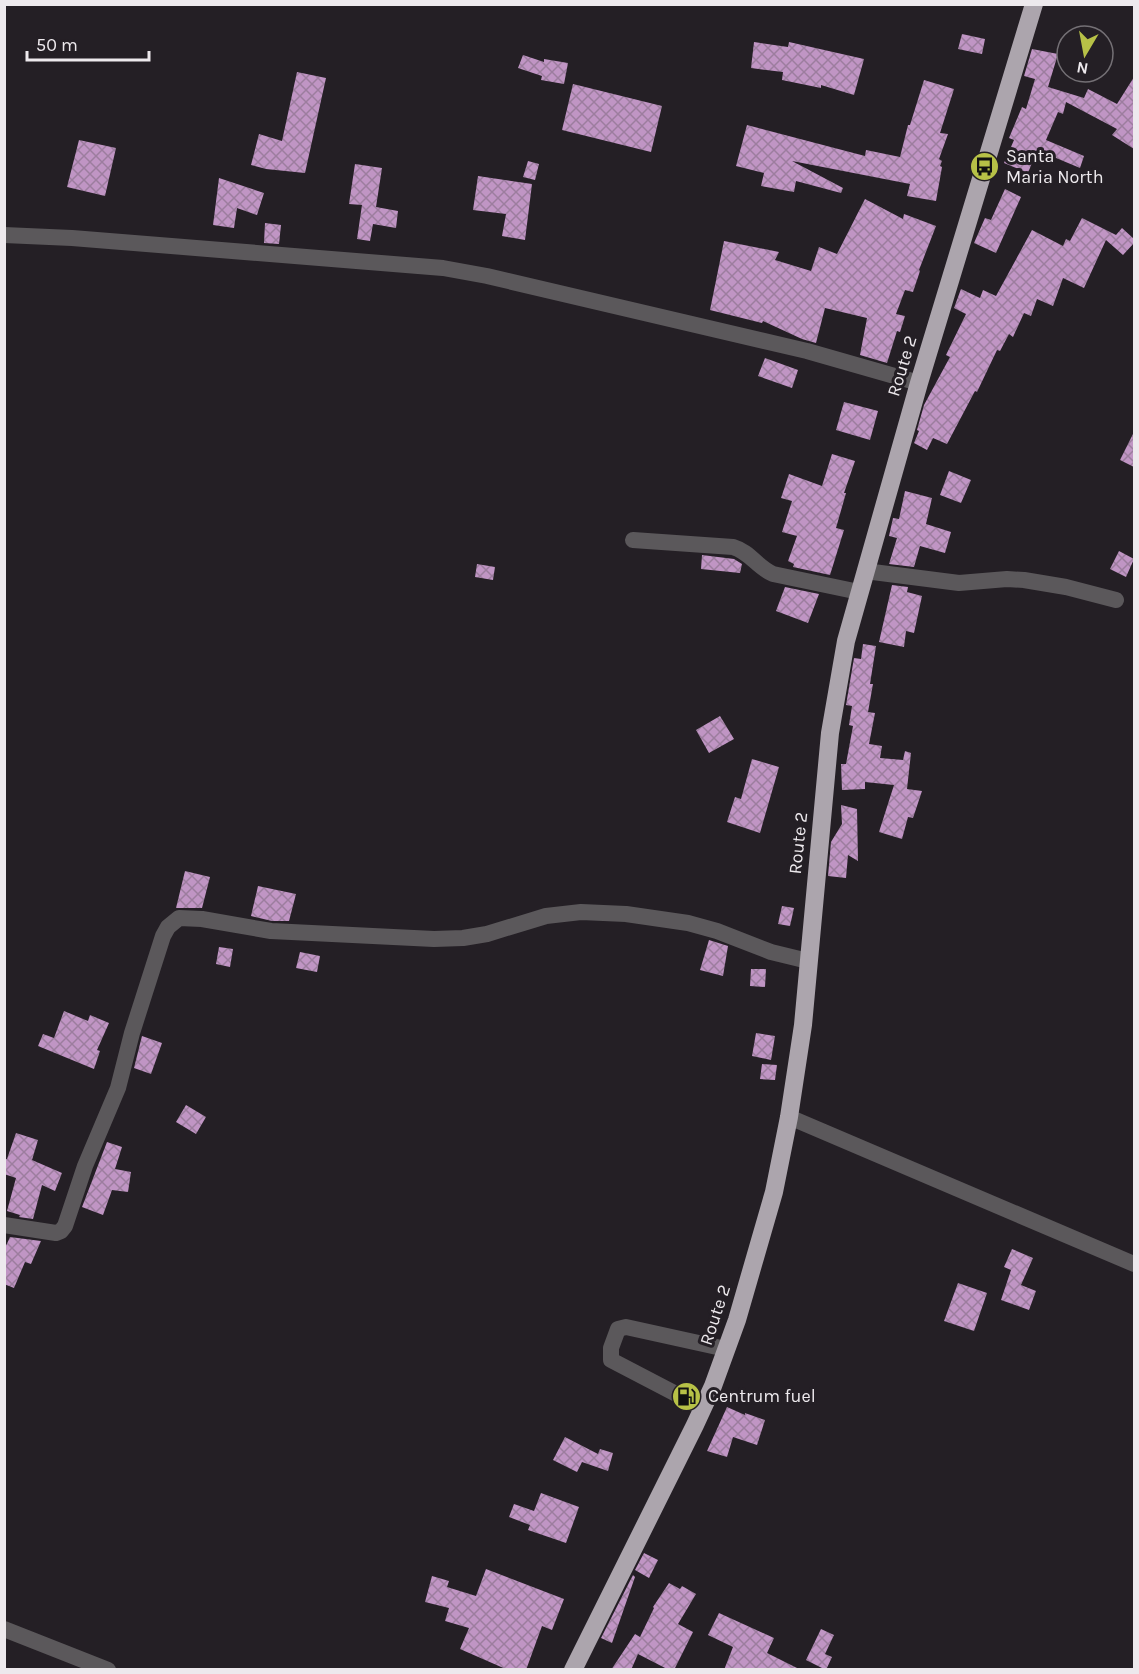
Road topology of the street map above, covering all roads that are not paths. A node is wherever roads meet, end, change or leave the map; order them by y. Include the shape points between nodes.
1 (1034, 4) edge
2 (4, 235) edge
3 (919, 383) junction
4 (633, 540) dead end
5 (865, 571) junction
6 (859, 592) junction
7 (1116, 600) dead end
8 (808, 961) junction
9 (789, 1117) junction
10 (4, 1225) edge
11 (1134, 1264) edge
12 (726, 1349) junction
13 (703, 1408) junction
14 (4, 1629) edge
15 (108, 1670) edge
16 (573, 1670) edge

1 - 3 highway, Route 2
2 - 3 street via 443,268 807,351
3 - 5 highway, Route 2
4 - 6 street via 733,547 745,551 773,574
5 - 6 highway, Route 2
5 - 7 street via 958,583 1024,580
6 - 8 highway, Route 2 via 830,733
8 - 9 highway, Route 2 via 802,1036
8 - 10 street via 688,923 626,914 580,912 546,916 488,934 434,939 271,931 179,918 163,936 118,1088 65,1226 56,1233
9 - 11 street
9 - 12 highway, Route 2 via 774,1192
12 - 13 highway, Route 2
12 - 13 street via 626,1327 618,1329 611,1360
13 - 16 highway, Route 2
14 - 15 street

